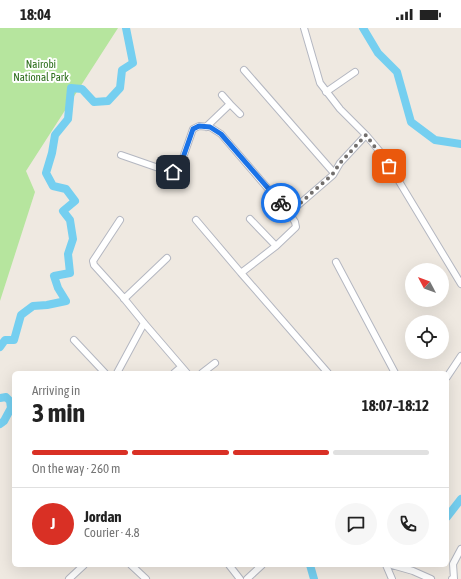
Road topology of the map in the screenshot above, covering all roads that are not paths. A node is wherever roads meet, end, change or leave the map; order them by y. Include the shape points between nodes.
1 (304, 28) edge
2 (244, 70) dead end
3 (355, 72) dead end
4 (326, 92) junction
5 (222, 95) dead end
6 (230, 104) junction
7 (240, 114) dead end
8 (206, 127) junction
9 (366, 135) junction
10 (121, 155) dead end
11 (334, 173) junction
12 (289, 213) junction
13 (250, 219) dead end
14 (120, 220) dead end
15 (196, 220) dead end
16 (276, 246) junction
17 (167, 258) dead end
18 (336, 262) dead end
19 (241, 273) junction
20 (461, 284) edge
21 (124, 299) junction
22 (144, 323) junction
23 (74, 340) dead end
24 (461, 356) edge
25 (215, 363) dead end
26 (181, 367) junction
27 (103, 371) edge
28 (118, 371) edge
29 (176, 371) edge
30 (185, 371) edge
31 (205, 371) edge
32 (326, 371) edge
33 (394, 371) edge
34 (449, 373) edge
35 (461, 549) edge
36 (82, 567) edge
37 (134, 567) edge
38 (231, 567) edge
39 (260, 567) edge
40 (387, 567) edge
41 (399, 567) edge
42 (461, 578) edge
43 (69, 579) edge
44 (146, 579) edge
45 (240, 579) edge
46 (247, 579) edge
47 (392, 579) edge
48 (431, 579) edge
49 (454, 579) edge

1 - 4 street via 320,83
2 - 11 street
3 - 4 street
4 - 9 street
5 - 6 street
6 - 7 street
6 - 8 street
8 - 10 street via 199,126 193,129 178,172
8 - 12 street via 221,134
9 - 11 street via 344,158
9 - 20 street via 382,154
11 - 12 street
12 - 16 street via 296,227
13 - 16 street
14 - 21 street via 93,261
15 - 19 street
16 - 19 street
17 - 21 street
18 - 33 street
19 - 32 street
21 - 22 street
22 - 26 street
22 - 28 street
23 - 27 street
24 - 34 street
25 - 31 street
26 - 29 street
26 - 30 street
35 - 49 street via 453,564
36 - 43 street
37 - 44 street
38 - 45 street
39 - 46 street
40 - 47 street
41 - 48 street
42 - 49 street

